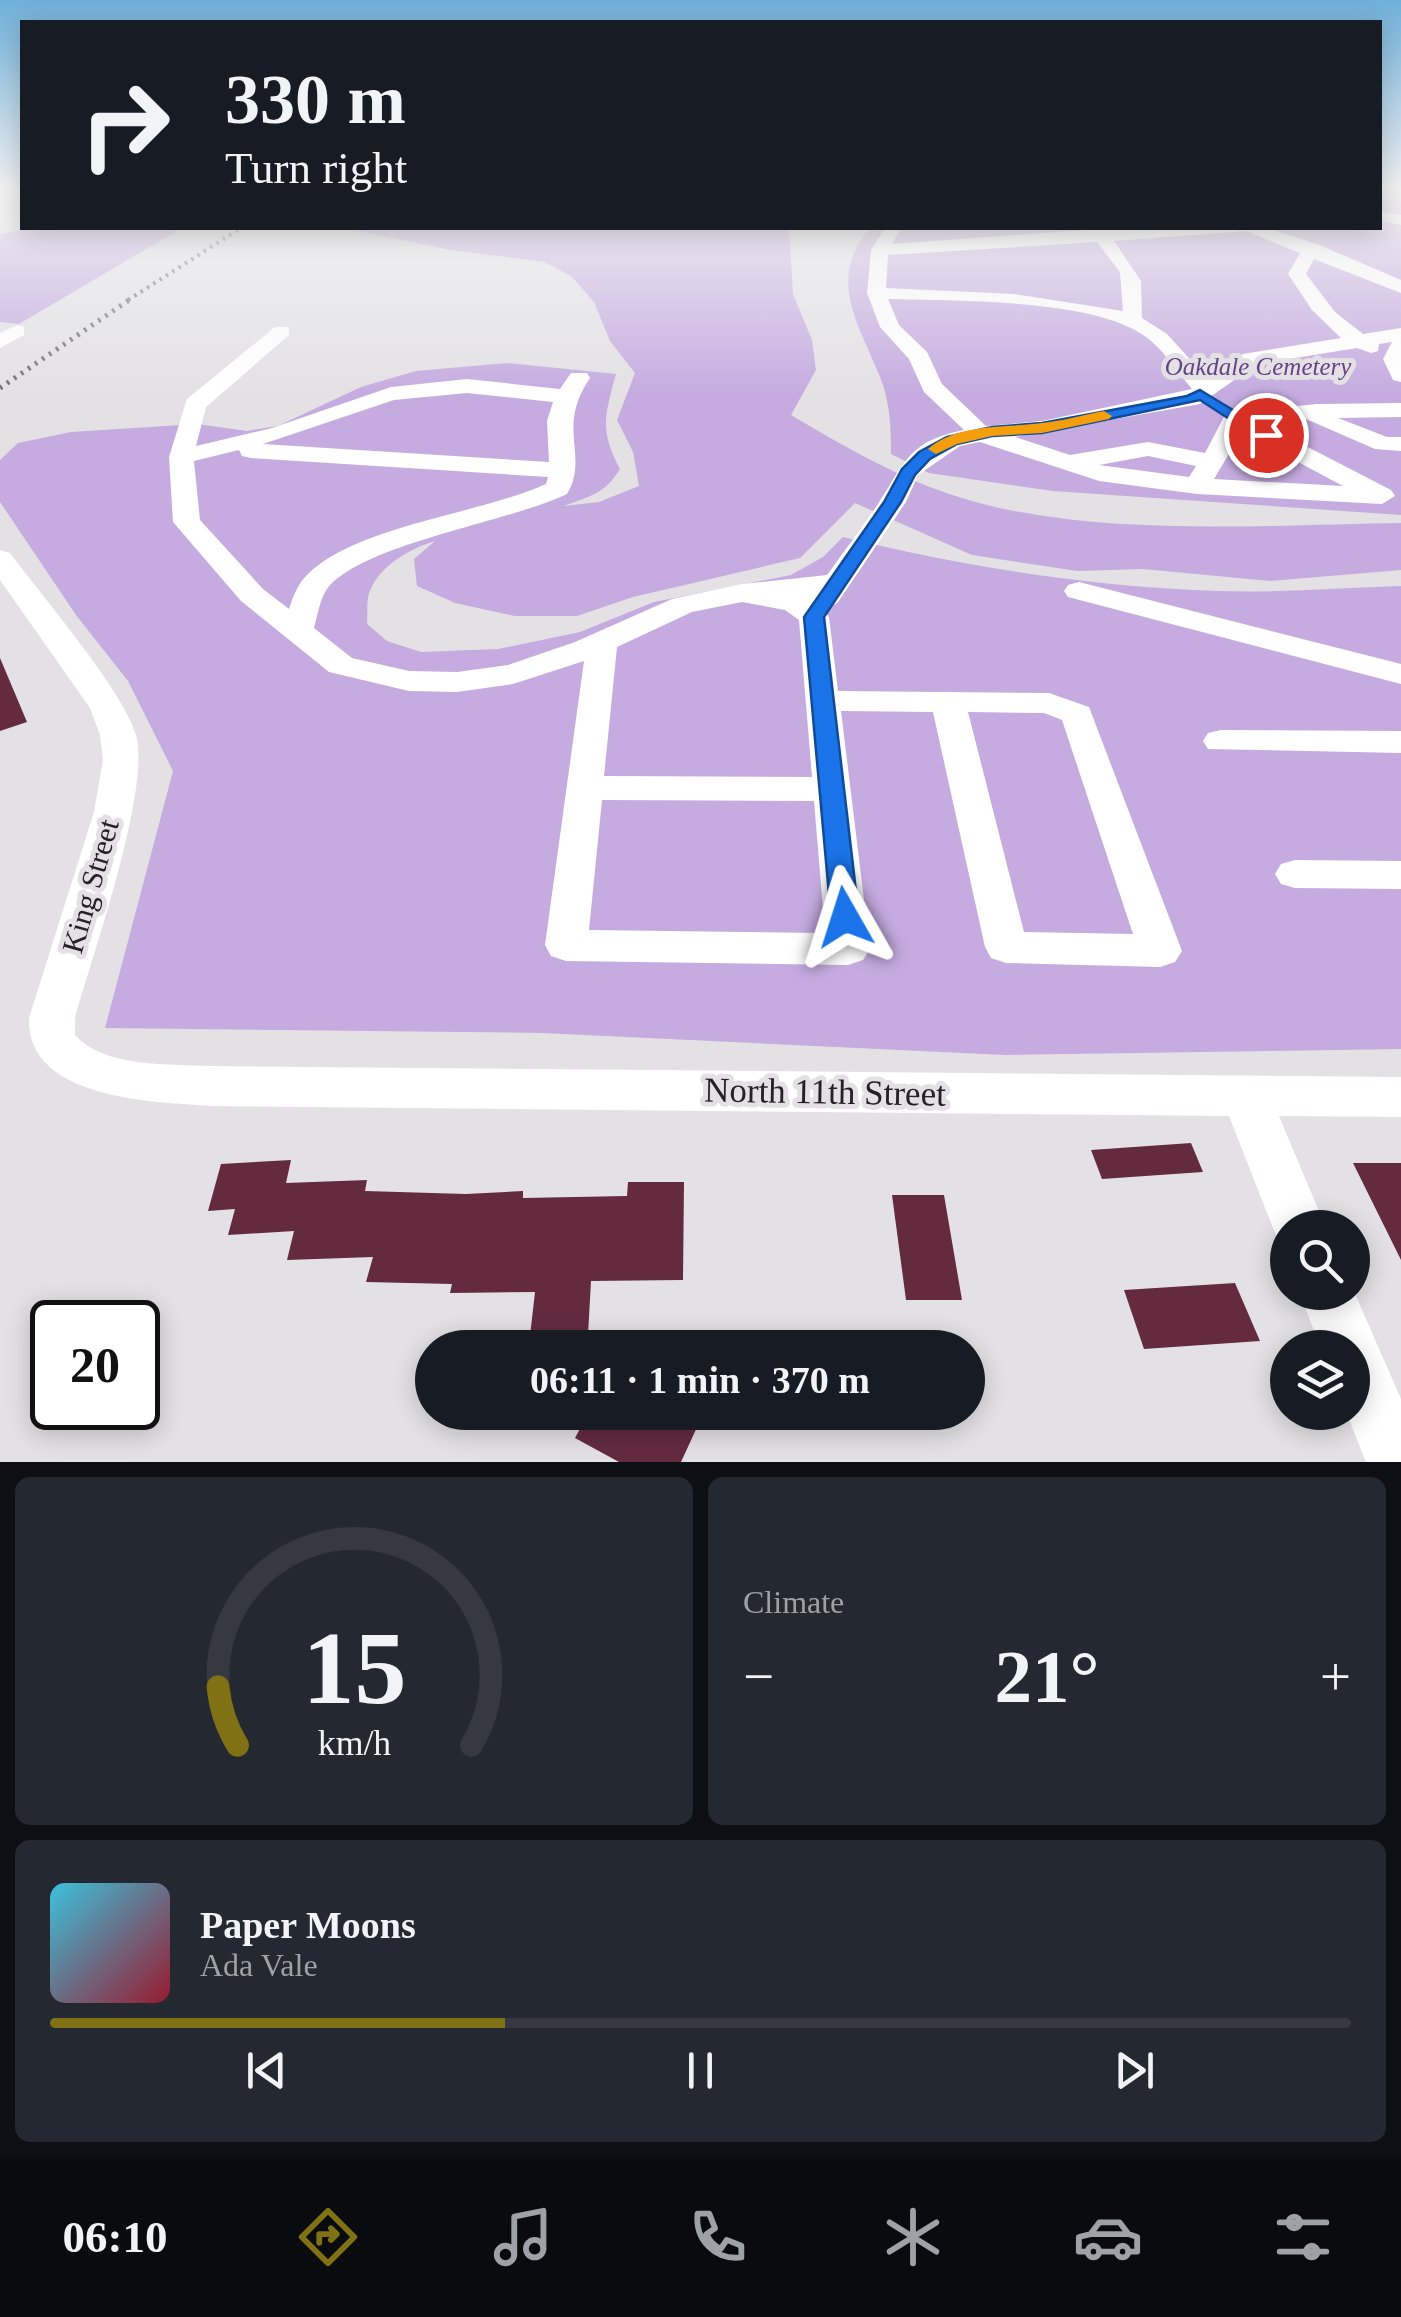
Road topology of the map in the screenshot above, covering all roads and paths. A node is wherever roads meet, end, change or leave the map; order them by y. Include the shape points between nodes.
1 (882, 258) edge
2 (1121, 258) edge
3 (1306, 258) edge
4 (1335, 258) edge
5 (878, 284) junction
6 (1401, 287) edge
7 (1135, 297) junction
8 (1132, 319) junction
9 (282, 331) dead end
10 (1401, 334) edge
11 (1357, 340) junction
12 (1399, 359) edge
13 (1203, 393) junction
14 (1401, 410) edge
15 (1302, 412) junction
16 (1237, 420) junction
17 (1042, 428) junction
18 (981, 434) junction
19 (1401, 444) edge
20 (1016, 447) junction
21 (208, 449) junction
22 (181, 457) junction
23 (1212, 462) junction
24 (1064, 464) junction
25 (564, 470) junction
26 (1197, 486) junction
27 (1392, 498) edge
28 (0, 559) edge
29 (834, 583) junction
30 (314, 584) junction
31 (1079, 591) dead end
32 (742, 593) junction
33 (252, 596) junction
34 (814, 617) junction
35 (297, 632) junction
36 (602, 642) junction
37 (1401, 674) edge
38 (823, 701) junction
39 (948, 702) junction
40 (1221, 741) dead end
41 (1401, 742) edge
42 (585, 788) junction
43 (832, 789) junction
44 (1296, 874) dead end
45 (1401, 875) edge
46 (249, 1086) joint
47 (1246, 1096) junction
48 (1401, 1098) edge
49 (1293, 1210) edge
50 (1370, 1398) edge
51 (1397, 1462) edge

1 - 5 street
2 - 7 street via 1130,268
3 - 11 street via 1297,274 1310,298
4 - 6 street
5 - 7 street
5 - 8 street
5 - 18 street via 890,327 919,356 932,387
7 - 8 street
8 - 13 street via 1148,328
9 - 22 street via 195,404
10 - 11 street
11 - 12 street
11 - 13 street via 1252,359 1228,368
13 - 16 street
13 - 17 street
14 - 15 street
15 - 16 street
15 - 19 street via 1384,444
16 - 23 street
16 - 27 street
17 - 18 street
17 - 20 street
18 - 20 street
18 - 29 street via 924,456
20 - 24 street
21 - 22 street
21 - 25 street
21 - 25 street via 280,433 391,394 467,386 572,387 557,431
22 - 33 street via 187,522
23 - 24 street via 1148,449
23 - 26 street
24 - 26 street
25 - 30 street via 558,488 531,504 368,550
26 - 27 street
28 - 46 street, King Street via 106,708 122,760 52,1018 53,1041 83,1064 123,1077
29 - 32 street
29 - 34 street
30 - 33 street
30 - 35 street
31 - 37 street
32 - 34 street via 795,604
32 - 36 street via 683,605
33 - 35 street
34 - 38 street
35 - 36 street via 342,665 410,681 514,674
36 - 42 street
38 - 39 street
38 - 43 street
39 - 39 street via 1050,703 1077,714 1160,950 1006,947
40 - 41 street
42 - 43 street
42 - 43 street via 566,945 848,949
44 - 45 street
46 - 47 street, North 11th Street
47 - 48 street, North 11th Street
47 - 49 street
50 - 51 street

